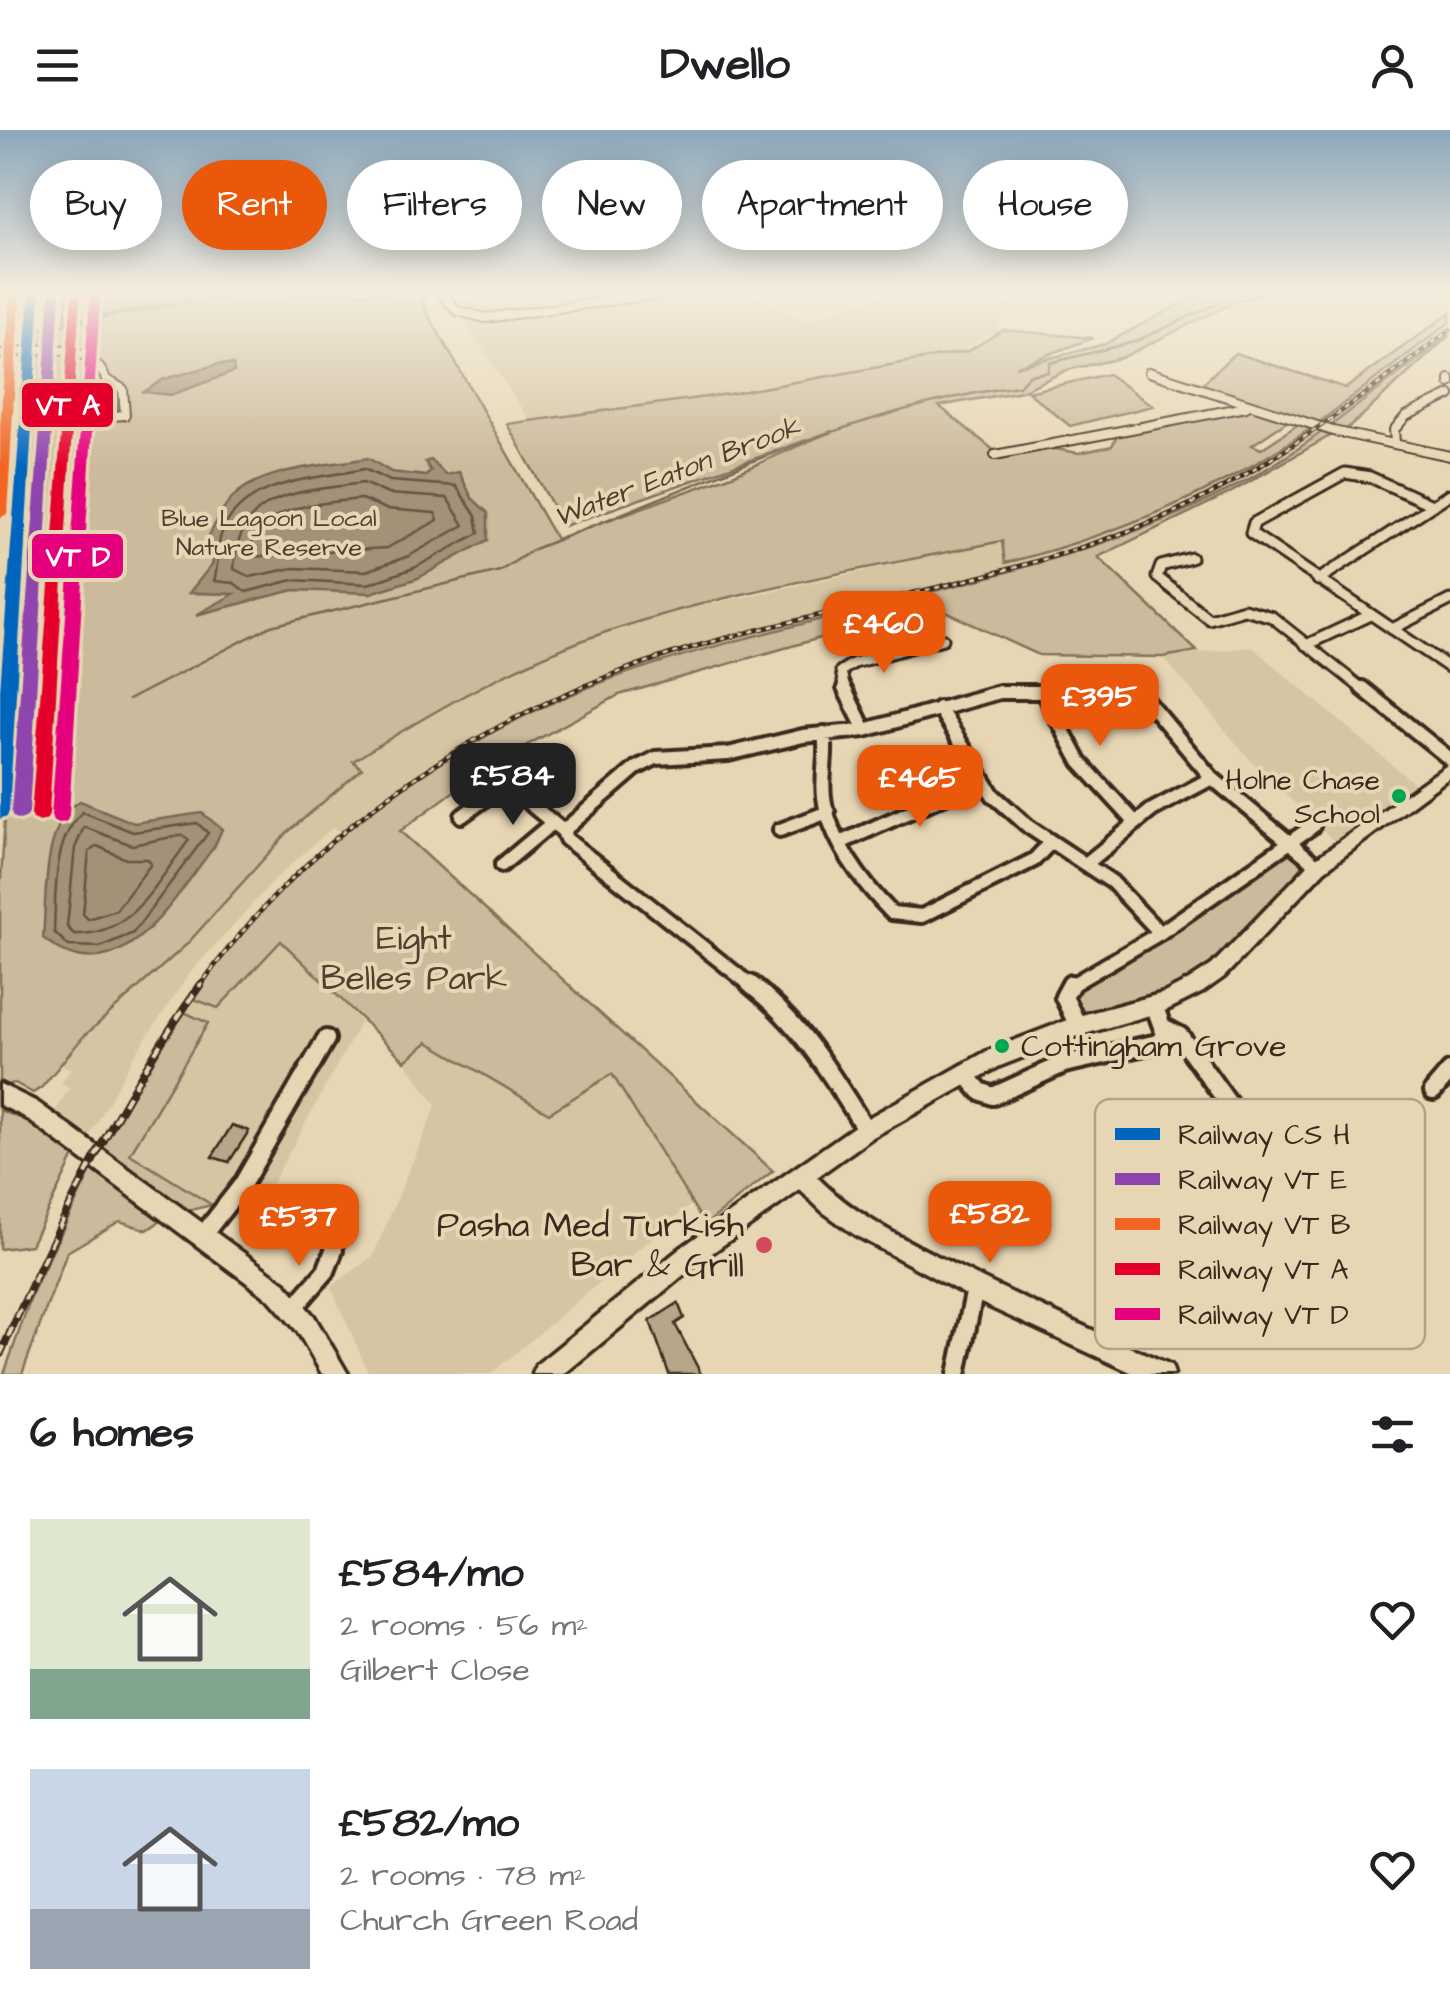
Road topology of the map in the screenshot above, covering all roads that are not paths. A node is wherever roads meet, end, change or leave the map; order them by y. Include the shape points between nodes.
1 (75, 351) edge
2 (1148, 372) dead end
3 (109, 381) dead end
4 (1448, 397) edge
5 (1249, 405) junction
6 (1395, 442) junction
7 (996, 455) dead end
8 (1450, 456) edge
9 (1450, 494) edge
10 (1432, 505) junction
11 (1191, 558) dead end
12 (1318, 580) junction
13 (1450, 600) edge
14 (1370, 615) junction
15 (1392, 629) junction
16 (944, 639) dead end
17 (1306, 644) junction
18 (1450, 668) edge
19 (1042, 691) junction
20 (939, 708) junction
21 (865, 730) junction
22 (824, 733) junction
23 (1450, 759) edge
24 (1450, 769) edge
25 (1212, 778) junction
26 (981, 780) junction
27 (828, 812) junction
28 (462, 816) dead end
29 (1135, 822) junction
30 (1312, 826) dead end
31 (557, 828) junction
32 (780, 830) dead end
33 (842, 842) junction
34 (1051, 842) junction
35 (1288, 842) junction
36 (1087, 863) junction
37 (502, 865) dead end
38 (1318, 866) junction
39 (1160, 933) junction
40 (1154, 1005) junction
41 (1078, 1026) junction
42 (1167, 1029) junction
43 (326, 1039) dead end
44 (965, 1073) junction
45 (1449, 1076) edge
46 (1433, 1090) dead end
47 (0, 1094) edge
48 (1222, 1099) edge
49 (866, 1130) junction
50 (802, 1176) junction
51 (203, 1234) junction
52 (334, 1250) dead end
53 (975, 1288) junction
54 (294, 1308) junction
55 (1095, 1343) edge
56 (1108, 1349) edge
57 (336, 1374) edge
58 (545, 1374) edge
59 (958, 1374) edge
60 (1162, 1374) edge

1 - 3 street via 98,362
2 - 5 street
4 - 6 street via 1406,416 1394,430
5 - 6 street
5 - 7 street
6 - 8 street
9 - 10 street
10 - 12 street
10 - 12 street via 1345,473 1250,527 1254,538
11 - 17 street via 1160,566 1157,577 1209,619 1253,610
12 - 14 street
13 - 15 street
14 - 15 street
14 - 17 street
15 - 18 street
16 - 21 street via 841,671 840,683
17 - 23 street
19 - 20 street via 980,696
19 - 25 street via 1139,695
19 - 29 street via 1055,722
20 - 21 street
20 - 26 street
21 - 22 street
22 - 27 street
22 - 31 street via 728,754 645,762
24 - 38 main road
25 - 29 street
25 - 35 street
26 - 33 street
26 - 34 street
27 - 32 street
27 - 33 street
28 - 31 street via 506,784
29 - 36 street
30 - 35 street
31 - 37 street
31 - 49 street via 785,1012
33 - 34 street via 885,907 912,918 1034,860
34 - 36 street
35 - 38 street
35 - 39 street
36 - 39 street
38 - 40 main road via 1218,971
39 - 41 street via 1068,986 1064,996
40 - 41 main road
40 - 42 street
41 - 44 main road
42 - 44 street via 1158,1043 1064,1064 993,1096
42 - 48 street via 1180,1036
43 - 51 street via 242,1185
44 - 49 main road
45 - 46 street
47 - 51 main road
49 - 50 main road
50 - 53 main road via 838,1213
50 - 58 main road via 622,1307
51 - 54 main road
52 - 54 street via 319,1281
53 - 55 main road
53 - 59 street
54 - 57 main road
56 - 60 main road

